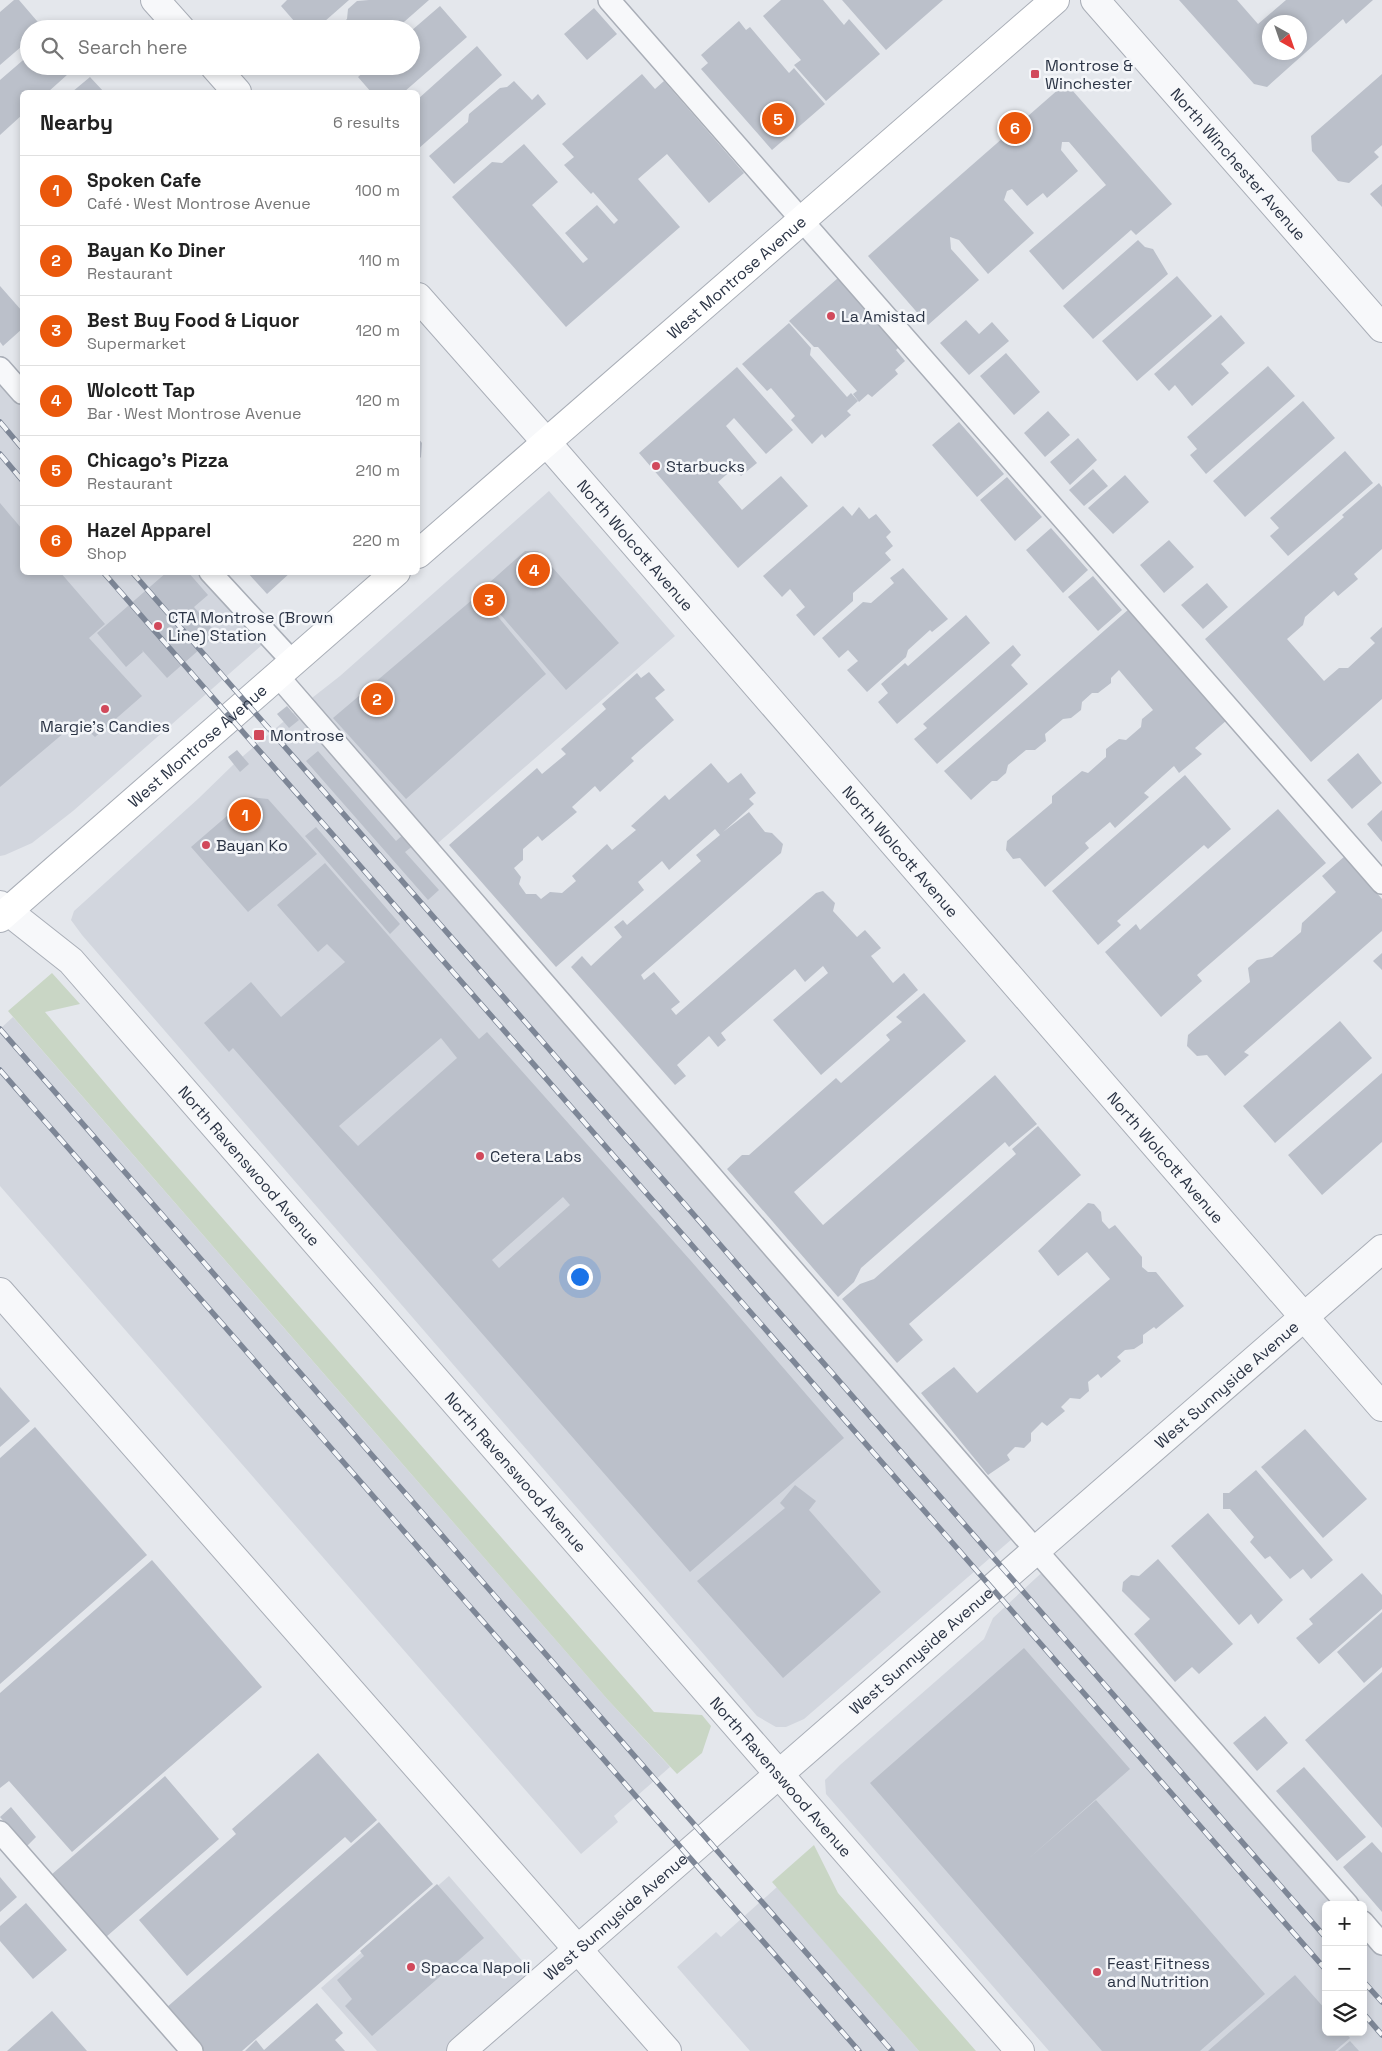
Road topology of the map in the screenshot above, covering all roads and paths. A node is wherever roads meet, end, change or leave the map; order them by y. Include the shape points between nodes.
1 (155, 0) edge
2 (609, 0) edge
3 (1055, 0) edge
4 (1095, 0) edge
5 (173, 20) edge
6 (222, 75) edge
7 (235, 90) edge
8 (802, 220) junction
9 (420, 304) edge
10 (1382, 328) edge
11 (0, 368) edge
12 (20, 390) edge
13 (547, 443) junction
14 (420, 552) edge
15 (212, 575) edge
16 (393, 575) edge
17 (285, 669) junction
18 (1382, 883) edge
19 (3, 911) edge
20 (1382, 1249) edge
21 (0, 1292) edge
22 (1304, 1317) junction
23 (1382, 1406) edge
24 (1036, 1549) junction
25 (779, 1775) junction
26 (0, 1832) edge
27 (1344, 1901) edge
28 (1367, 1927) edge
29 (1382, 1944) edge
30 (578, 1948) junction
31 (192, 2051) edge
32 (461, 2051) edge
33 (668, 2051) edge
34 (1020, 2051) edge

1 - 5 street
2 - 8 lane
3 - 8 main road, West Montrose Avenue
4 - 10 street, North Winchester Avenue
6 - 7 street
8 - 13 main road, West Montrose Avenue
8 - 18 lane
9 - 13 street, North Wolcott Avenue
11 - 12 lane
13 - 14 main road, West Montrose Avenue
13 - 22 street, North Wolcott Avenue
15 - 17 lane
16 - 17 main road, West Montrose Avenue
17 - 19 main road, West Montrose Avenue
17 - 24 lane
19 - 25 street, North Ravenswood Avenue via 71,960
20 - 22 street, West Sunnyside Avenue
21 - 30 street
22 - 23 street, North Wolcott Avenue
22 - 24 street, West Sunnyside Avenue
24 - 25 street, West Sunnyside Avenue
24 - 27 lane
25 - 30 street, West Sunnyside Avenue
25 - 34 street, North Ravenswood Avenue
26 - 31 lane
28 - 29 lane
30 - 32 street, West Sunnyside Avenue
30 - 33 street

